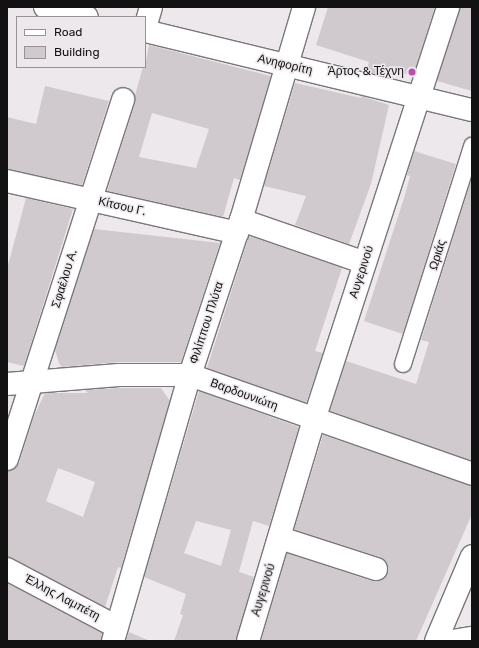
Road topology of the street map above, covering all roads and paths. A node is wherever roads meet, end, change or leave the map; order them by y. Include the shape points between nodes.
1 (45, 7) edge
2 (151, 7) edge
3 (304, 7) edge
4 (448, 7) edge
5 (83, 16) edge
6 (146, 26) edge
7 (146, 30) edge
8 (287, 65) junction
9 (419, 96) junction
10 (123, 98) dead end
11 (472, 110) edge
12 (472, 146) edge
13 (7, 181) edge
14 (88, 200) junction
15 (239, 227) junction
16 (365, 263) junction
17 (403, 364) dead end
18 (190, 375) junction
19 (7, 384) edge
20 (33, 384) junction
21 (314, 420) junction
22 (7, 459) edge
23 (472, 474) edge
24 (280, 538) junction
25 (472, 556) edge
26 (7, 569) edge
27 (376, 569) dead end
28 (115, 634) edge
29 (472, 638) edge
30 (248, 641) edge
31 (436, 641) edge
32 (452, 641) edge

1 - 5 street
2 - 6 street
3 - 8 street, Φιλίππου Πλύτα
4 - 9 street, Αυγερινού
7 - 8 street, Ανηφορίτη
8 - 9 street, Ανηφορίτη
8 - 15 street, Φιλίππου Πλύτα
9 - 11 street, Ανηφορίτη
9 - 16 street, Αυγερινού
10 - 14 street, Σφαέλου Α.
12 - 17 street, Ωριάς
13 - 14 street, Κίτσου Γ.
14 - 15 street, Κίτσου Γ.
14 - 20 street, Σφαέλου Α.
15 - 16 street, Κίτσου Γ.
15 - 18 street, Φιλίππου Πλύτα
16 - 21 street, Αυγερινού
18 - 20 street, Βαρδουνιώτη via 119,375
18 - 21 street, Βαρδουνιώτη
18 - 28 street, Φιλίππου Πλύτα
19 - 20 street, Βαρδουνιώτη
20 - 22 street, Σφαέλου Α.
21 - 23 street, Βαρδουνιώτη
21 - 24 street, Αυγερινού
24 - 27 street
24 - 30 street, Αυγερινού
25 - 31 street
26 - 28 street, Έλλης Λαμπέτη
29 - 32 street

